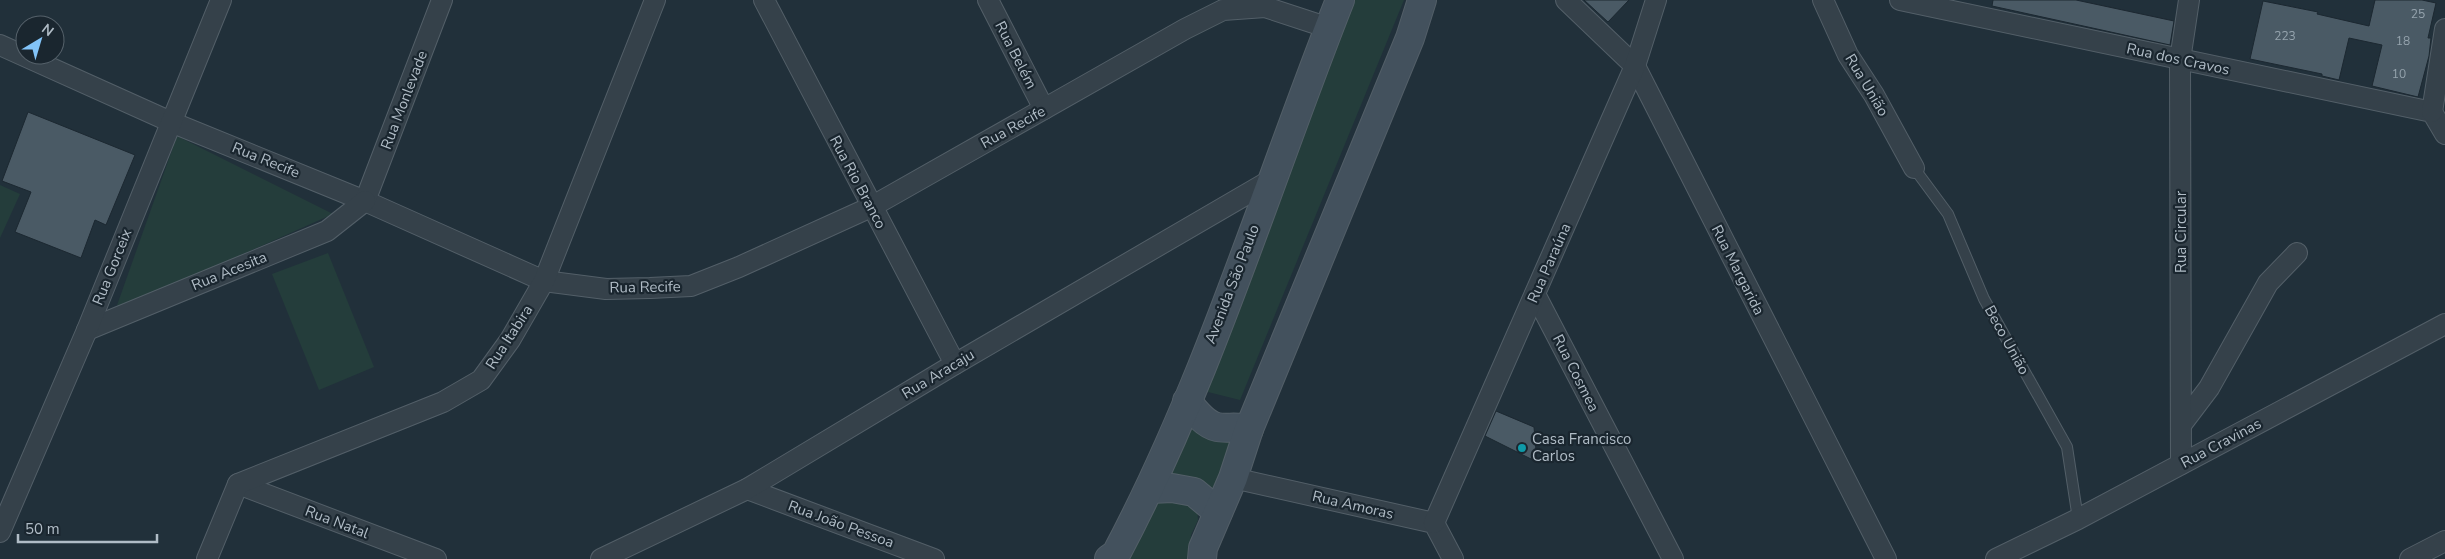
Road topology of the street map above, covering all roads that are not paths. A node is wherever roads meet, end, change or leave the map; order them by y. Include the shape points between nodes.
1 (221, 0) edge
2 (442, 0) edge
3 (655, 0) edge
4 (764, 0) edge
5 (988, 0) edge
6 (1340, 0) edge
7 (1422, 0) edge
8 (1566, 0) edge
9 (1656, 0) edge
10 (1823, 0) edge
11 (1900, 0) edge
12 (2189, 0) edge
13 (1220, 5) edge
14 (1329, 28) junction
15 (2445, 29) edge
16 (0, 45) edge
17 (2180, 60) junction
18 (1634, 66) junction
19 (1044, 109) junction
20 (2439, 109) edge
21 (171, 122) junction
22 (2445, 134) edge
23 (1914, 168) joint
24 (1271, 180) junction
25 (365, 201) junction
26 (870, 207) junction
27 (2297, 253) dead end
28 (544, 281) junction
29 (1535, 294) junction
30 (2445, 324) edge
31 (87, 330) junction
32 (955, 364) junction
33 (1186, 401) junction
34 (2181, 425) junction
35 (1249, 429) junction
36 (2181, 464) junction
37 (1233, 478) junction
38 (238, 484) junction
39 (747, 489) junction
40 (1150, 489) junction
41 (1218, 512) junction
42 (2078, 519) junction
43 (1434, 523) junction
44 (0, 532) edge
45 (2445, 541) edge
46 (207, 559) edge
47 (436, 559) edge
48 (600, 559) edge
49 (934, 559) edge
50 (1109, 559) edge
51 (1202, 559) edge
52 (1453, 559) edge
53 (1673, 559) edge
54 (1886, 559) edge
55 (1996, 559) edge
56 (2410, 559) edge

1 - 21 street, Rua Gorceix
2 - 25 street, Rua Monlevade
3 - 28 street, Rua Itabira
4 - 26 street, Rua Rio Branco
5 - 19 street, Rua Belém
6 - 14 street, Avenida São Paulo
7 - 35 street via 1410,38
8 - 18 street, Rua Margarida
9 - 18 street, Rua Paraúna
10 - 23 street, Rua União via 1848,55
11 - 17 street, Rua dos Cravos
12 - 17 street, Rua Circular
13 - 14 street, Rua Recife via 1265,6
13 - 19 street, Rua Recife
14 - 24 street, Avenida São Paulo
15 - 20 street
16 - 21 street, Rua Recife
17 - 20 street, Rua dos Cravos
17 - 34 street, Rua Circular
18 - 29 street, Rua Paraúna
18 - 54 street, Rua Margarida
19 - 26 street, Rua Recife
20 - 22 street
21 - 25 street, Rua Recife
21 - 31 street, Rua Gorceix
23 - 42 lane, Beco União via 1948,214 1984,299 2067,447
24 - 32 street, Rua Aracaju
24 - 33 street, Avenida São Paulo
25 - 28 street, Rua Recife
25 - 31 street, Rua Acesita via 327,231
26 - 28 street, Rua Recife via 691,286 606,288
26 - 32 street, Rua Rio Branco
27 - 34 street via 2268,283 2210,388
28 - 38 street, Rua Itabira via 510,340 481,380 442,402
29 - 43 street, Rua Paraúna
29 - 53 street, Rua Cosmea
30 - 36 street, Rua Cravinas
31 - 44 street, Rua Gorceix
32 - 39 street, Rua Aracaju
33 - 35 street via 1199,416 1217,427
33 - 40 street, Avenida São Paulo
34 - 36 street, Rua Circular
35 - 37 street
36 - 42 street, Rua Cravinas
37 - 41 street
37 - 43 street, Rua Amoras
38 - 46 street
38 - 47 street, Rua Natal
39 - 48 street, Rua Aracaju
39 - 49 street, Rua João Pessoa
40 - 41 street via 1194,492
40 - 50 street, Avenida São Paulo via 1116,554
41 - 51 street via 1203,548
42 - 55 street, Rua Cravinas
43 - 52 street
45 - 56 street

